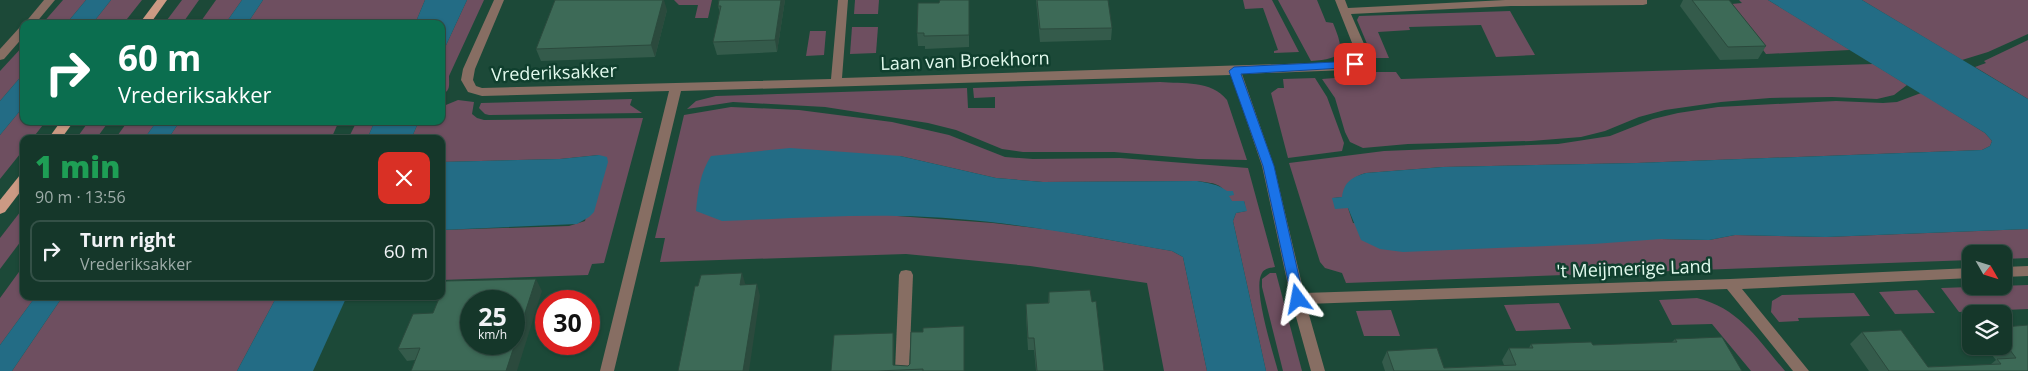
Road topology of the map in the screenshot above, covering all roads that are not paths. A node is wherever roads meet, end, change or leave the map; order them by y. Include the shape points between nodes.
1 (50, 0) edge
2 (162, 0) edge
3 (499, 0) edge
4 (844, 0) edge
5 (1340, 0) edge
6 (1510, 2) edge
7 (1643, 2) dead end
8 (1345, 11) junction
9 (32, 20) edge
10 (147, 20) edge
11 (20, 34) edge
12 (0, 56) edge
13 (1234, 71) junction
14 (836, 83) junction
15 (676, 87) junction
16 (65, 125) edge
17 (57, 135) edge
18 (20, 183) edge
19 (0, 209) edge
20 (2028, 271) edge
21 (2012, 272) edge
22 (1962, 274) edge
23 (906, 275) dead end
24 (1730, 284) junction
25 (1298, 299) junction
26 (607, 371) edge
27 (902, 371) edge
28 (1318, 371) edge
29 (1802, 371) edge

1 - 9 street
2 - 10 main road
3 - 15 street, Vrederiksakker via 469,69 467,80 472,89 482,92
4 - 14 street
5 - 8 street
6 - 7 street
6 - 8 street
8 - 13 street via 1362,53 1360,62
11 - 12 street
13 - 14 street, Laan van Broekhorn
13 - 25 street via 1268,166
14 - 15 street, Laan van Broekhorn
15 - 26 street
16 - 17 main road
18 - 19 main road
20 - 21 street
22 - 24 street, 't Meijmerige Land
23 - 27 street
24 - 25 street, 't Meijmerige Land
24 - 29 street
25 - 28 street

